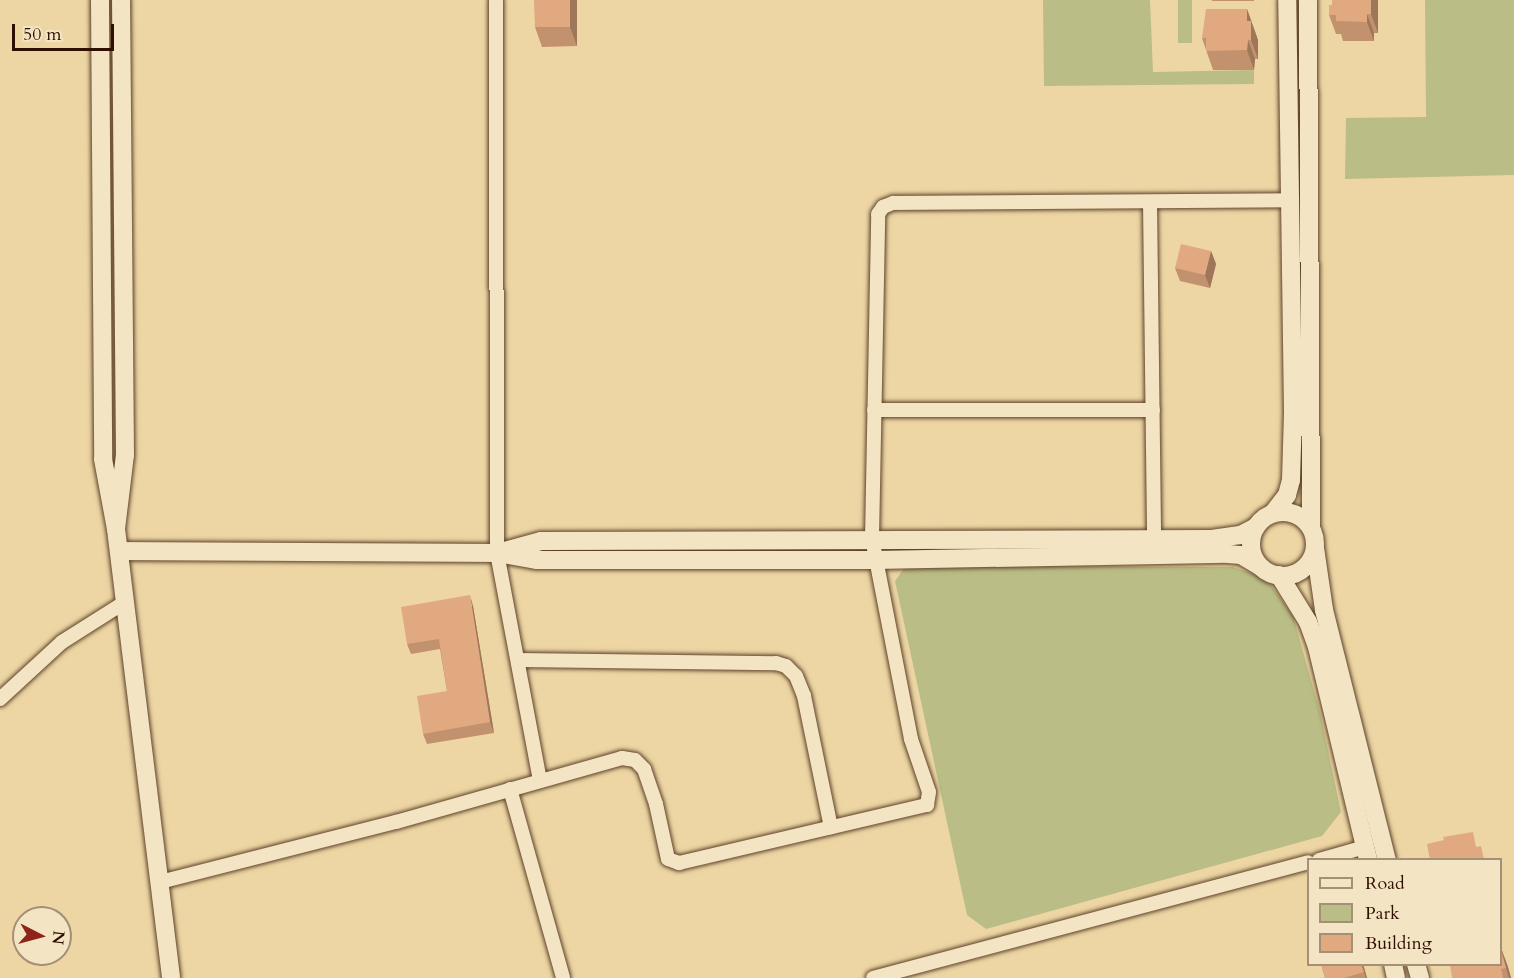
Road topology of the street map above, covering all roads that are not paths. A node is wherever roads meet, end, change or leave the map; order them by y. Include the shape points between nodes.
1 (100, 0) edge
2 (121, 0) edge
3 (496, 0) edge
4 (1287, 0) edge
5 (1308, 0) edge
6 (1289, 200) junction
7 (1150, 202) junction
8 (874, 410) junction
9 (1153, 410) junction
10 (1273, 513) junction
11 (1256, 527) junction
12 (1311, 527) junction
13 (116, 529) junction
14 (872, 539) junction
15 (1154, 539) junction
16 (1315, 548) junction
17 (119, 551) junction
18 (497, 553) junction
19 (874, 560) junction
20 (1261, 567) junction
21 (1279, 575) junction
22 (125, 602) junction
23 (518, 660) junction
24 (0, 699) edge
25 (540, 780) junction
26 (510, 789) junction
27 (831, 827) junction
28 (1366, 853) edge
29 (1332, 858) edge
30 (1387, 858) edge
31 (1307, 862) edge
32 (160, 882) junction
33 (171, 978) edge
34 (564, 978) edge
35 (873, 978) edge

1 - 13 street via 103,459
2 - 13 street via 125,455
3 - 18 street
4 - 6 street
5 - 12 street
6 - 7 street
6 - 10 street via 1291,480 1287,495
7 - 8 street via 893,203 883,207 878,214
7 - 9 street
8 - 9 street
8 - 14 street
9 - 15 street
10 - 11 street
10 - 12 street via 1294,513
11 - 15 street via 1240,535 1213,539
11 - 20 street via 1251,548
12 - 16 street
13 - 17 street
14 - 15 street
14 - 18 street via 541,541
14 - 19 street
16 - 21 street via 1298,572
16 - 30 street via 1324,610
17 - 18 street
17 - 22 street
18 - 19 street via 537,560
18 - 23 street
19 - 20 street via 1228,554 1241,555
19 - 27 street via 911,739 929,792 927,805
20 - 21 street
21 - 28 street via 1308,622 1317,647
22 - 24 street via 63,642
22 - 32 street
23 - 25 street
23 - 27 street via 786,666 796,676 804,696
25 - 26 street
25 - 27 street via 622,758 635,759 644,769 656,804 668,859 679,863
26 - 32 street
26 - 34 street
28 - 29 street
31 - 35 street
32 - 33 street

